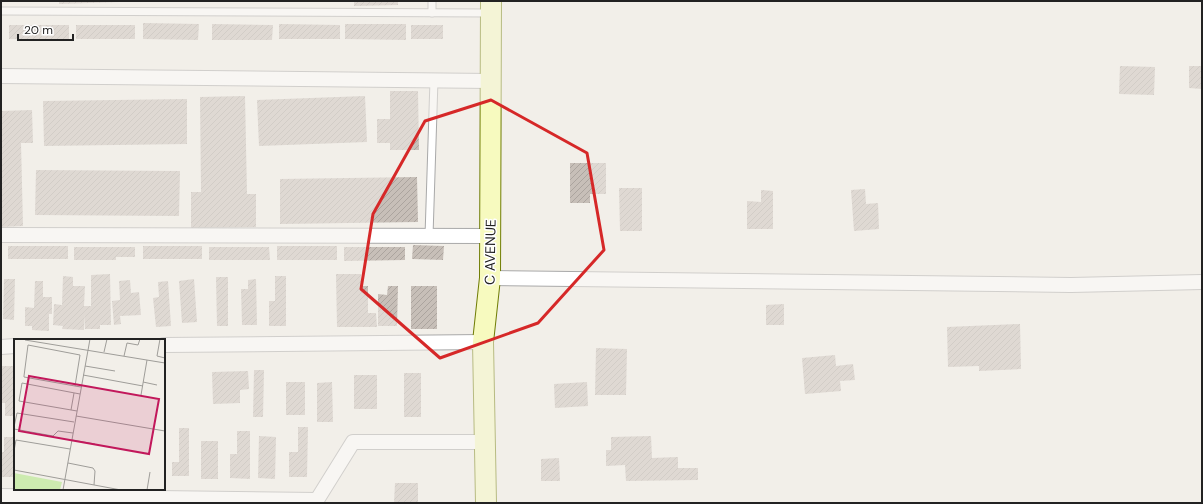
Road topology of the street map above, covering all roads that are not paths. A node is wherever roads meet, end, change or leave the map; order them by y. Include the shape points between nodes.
1 (432, 1) edge
2 (491, 7) edge
3 (1, 12) edge
4 (432, 13) junction
5 (1, 76) edge
6 (434, 80) junction
7 (491, 81) junction
8 (1, 235) edge
9 (429, 236) junction
10 (490, 236) junction
11 (490, 278) junction
12 (1202, 282) edge
13 (483, 342) junction
14 (165, 345) edge
15 (14, 346) edge
16 (1, 347) edge
17 (485, 442) junction
18 (1, 496) edge
19 (486, 503) edge

1 - 4 lane
2 - 4 lane
2 - 7 street, C AVENUE
3 - 4 lane
5 - 6 street
6 - 7 street
6 - 9 lane
7 - 10 street, C AVENUE
8 - 9 street
9 - 10 street
10 - 11 street, C AVENUE
11 - 12 street via 1071,285
11 - 13 street, C AVENUE
13 - 14 street
13 - 17 street, C AVENUE
15 - 16 street
17 - 18 street via 353,442 317,500
17 - 19 street, C AVENUE

